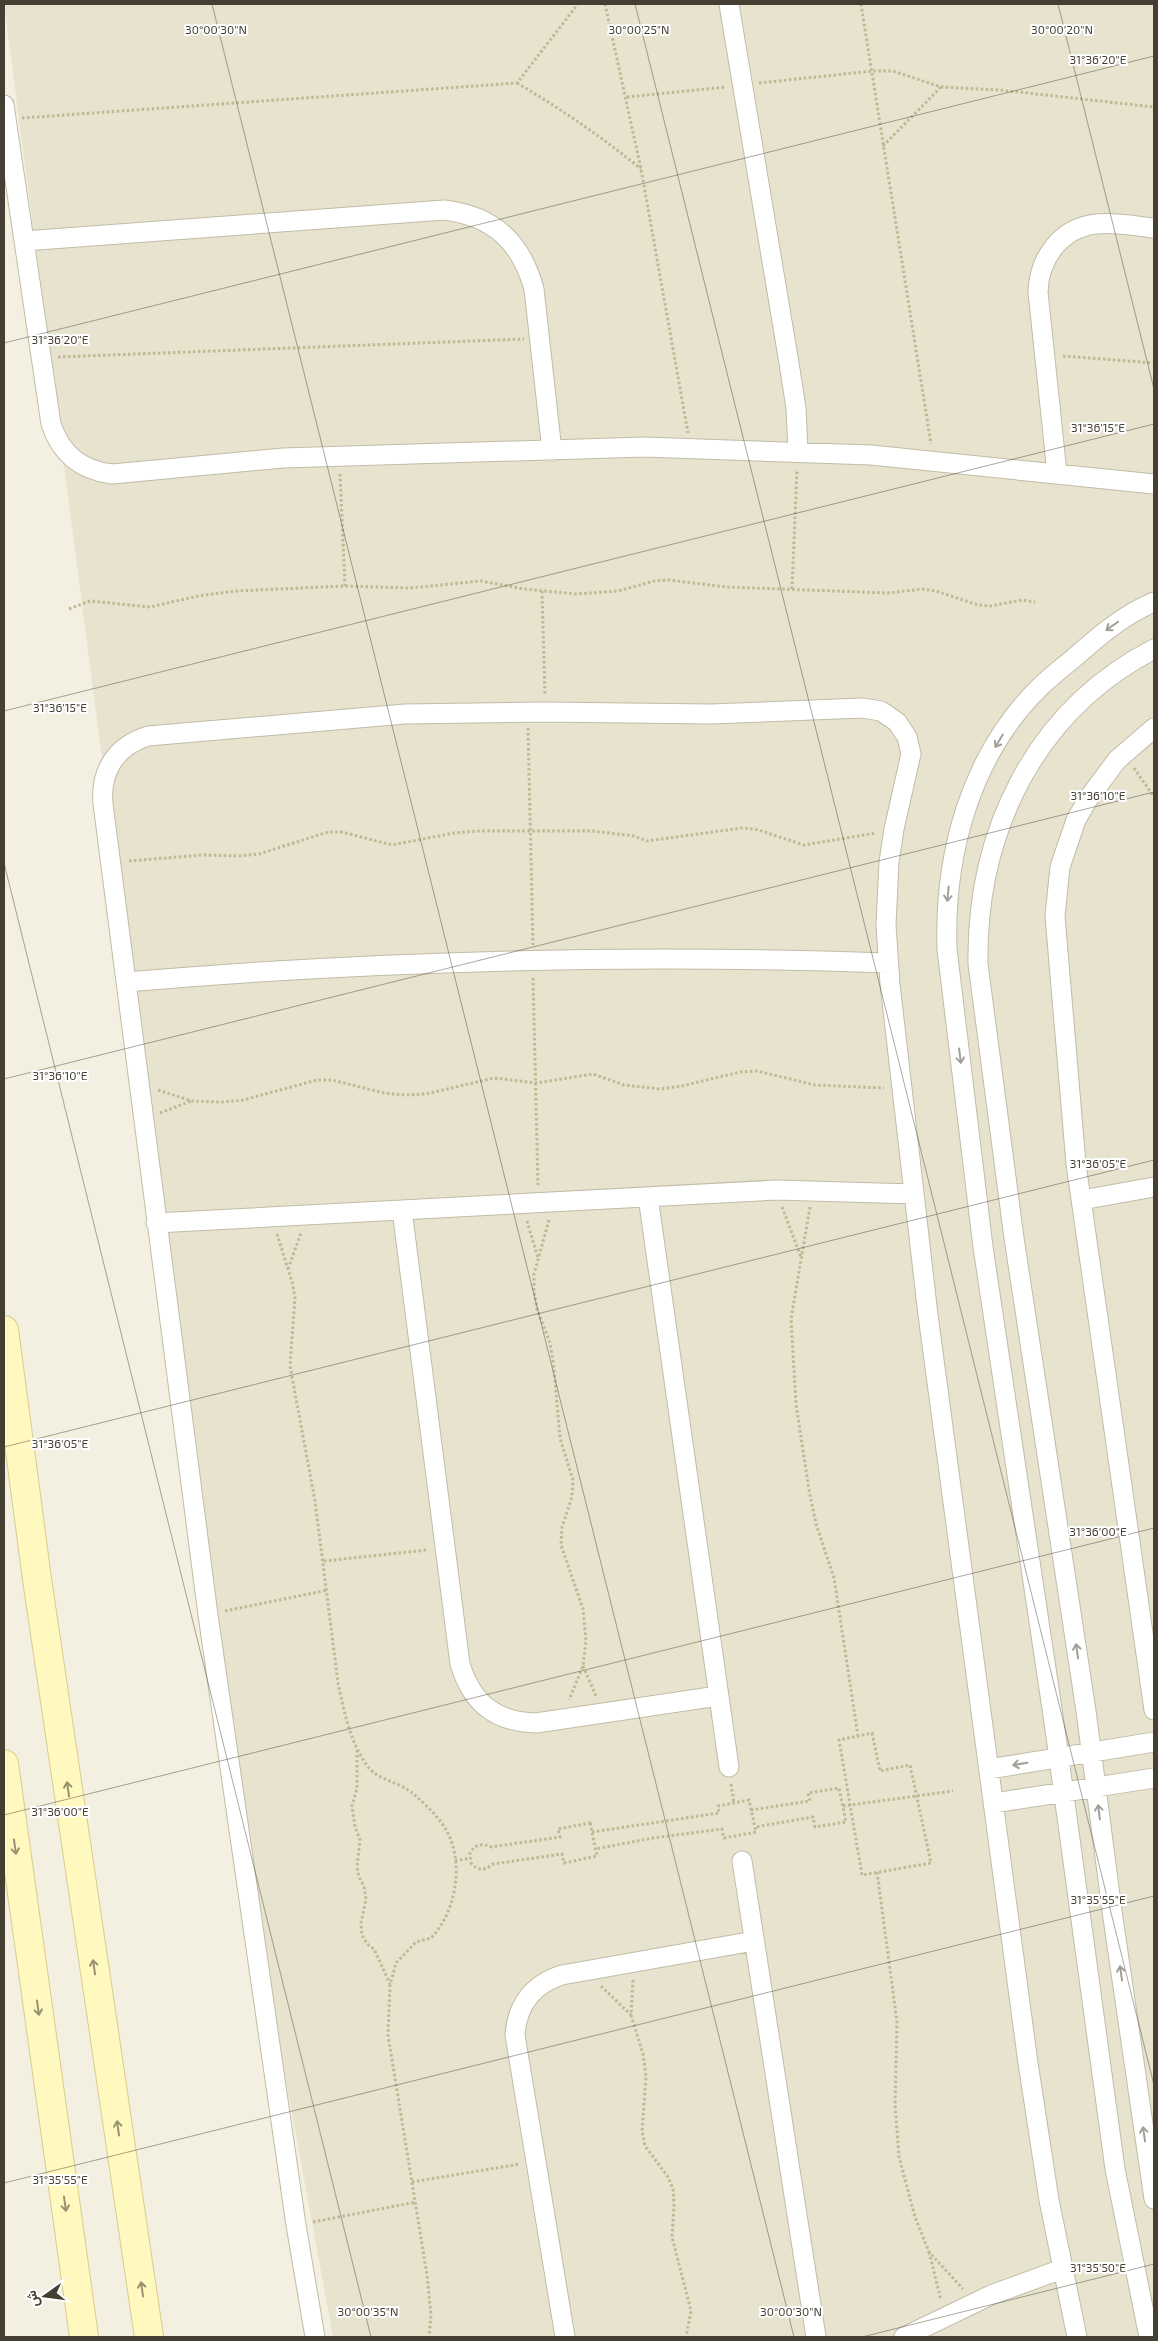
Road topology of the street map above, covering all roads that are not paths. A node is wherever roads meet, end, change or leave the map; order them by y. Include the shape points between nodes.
1 (729, 4) edge
2 (5, 112) edge
3 (1154, 228) edge
4 (24, 241) junction
5 (552, 451) junction
6 (798, 451) junction
7 (1057, 473) junction
8 (1154, 484) edge
9 (1154, 602) edge
10 (1154, 649) edge
11 (1154, 728) edge
12 (888, 963) junction
13 (126, 982) junction
14 (1154, 1187) edge
15 (914, 1194) junction
16 (648, 1197) junction
17 (1082, 1200) junction
18 (402, 1210) junction
19 (156, 1223) junction
20 (4, 1330) edge
21 (718, 1696) junction
22 (1154, 1710) edge
23 (1154, 1742) edge
24 (1091, 1752) junction
25 (1059, 1757) junction
26 (4, 1764) edge
27 (728, 1767) dead end
28 (989, 1769) junction
29 (1154, 1778) edge
30 (1096, 1787) junction
31 (1063, 1792) junction
32 (994, 1803) junction
33 (742, 1861) dead end
34 (754, 1941) junction
35 (1154, 2199) edge
36 (1062, 2269) junction
37 (84, 2337) edge
38 (149, 2337) edge
39 (315, 2337) edge
40 (565, 2337) edge
41 (816, 2337) edge
42 (904, 2337) edge
43 (1077, 2337) edge
44 (1149, 2337) edge

1 - 6 street via 796,408
2 - 4 street
3 - 7 street via 1095,224 1071,232 1052,249 1043,264 1038,281
4 - 5 street via 51,424 55,437 70,458 89,469 112,474 284,458
4 - 5 street via 435,211 461,212 492,225 514,246 534,289
5 - 6 street via 644,448
6 - 7 street
7 - 8 street
9 -> 25 street via 1107,629 1039,688 1018,713 989,757 968,804 952,861 948,890 947,949 983,1247
24 -> 10 street via 1014,1238 978,964 978,934 980,905 992,848 1028,767 1080,702 1123,667
11 - 17 street via 1101,778 1076,820 1064,851 1056,891 1056,941
12 - 13 street via 697,958 506,959 316,967
12 - 13 street via 887,896 894,830 911,754 903,729 889,716 862,708 710,714 405,714 148,736 128,745 112,760 103,781 103,804
12 - 15 street
13 - 19 street
14 - 17 street
15 - 16 street via 776,1190
15 - 28 street
16 - 18 street
16 - 21 street
17 - 22 street
18 - 19 street
18 - 21 street via 460,1664 470,1688 485,1706 509,1720 536,1723
19 - 39 street via 208,1615
38 -> 20 main road
21 - 27 street
23 - 24 street
24 - 25 street
24 - 30 street
25 -> 28 street
25 - 31 street
26 -> 37 main road
28 - 32 street
29 - 30 street
30 - 31 street
35 -> 30 street
31 - 32 street
31 - 44 street via 1115,2168
32 - 36 street via 1038,2131
33 - 34 street
34 - 40 street via 550,1979 523,2004 516,2024 516,2046
34 - 41 street
36 - 42 street via 975,2302
36 - 43 street

